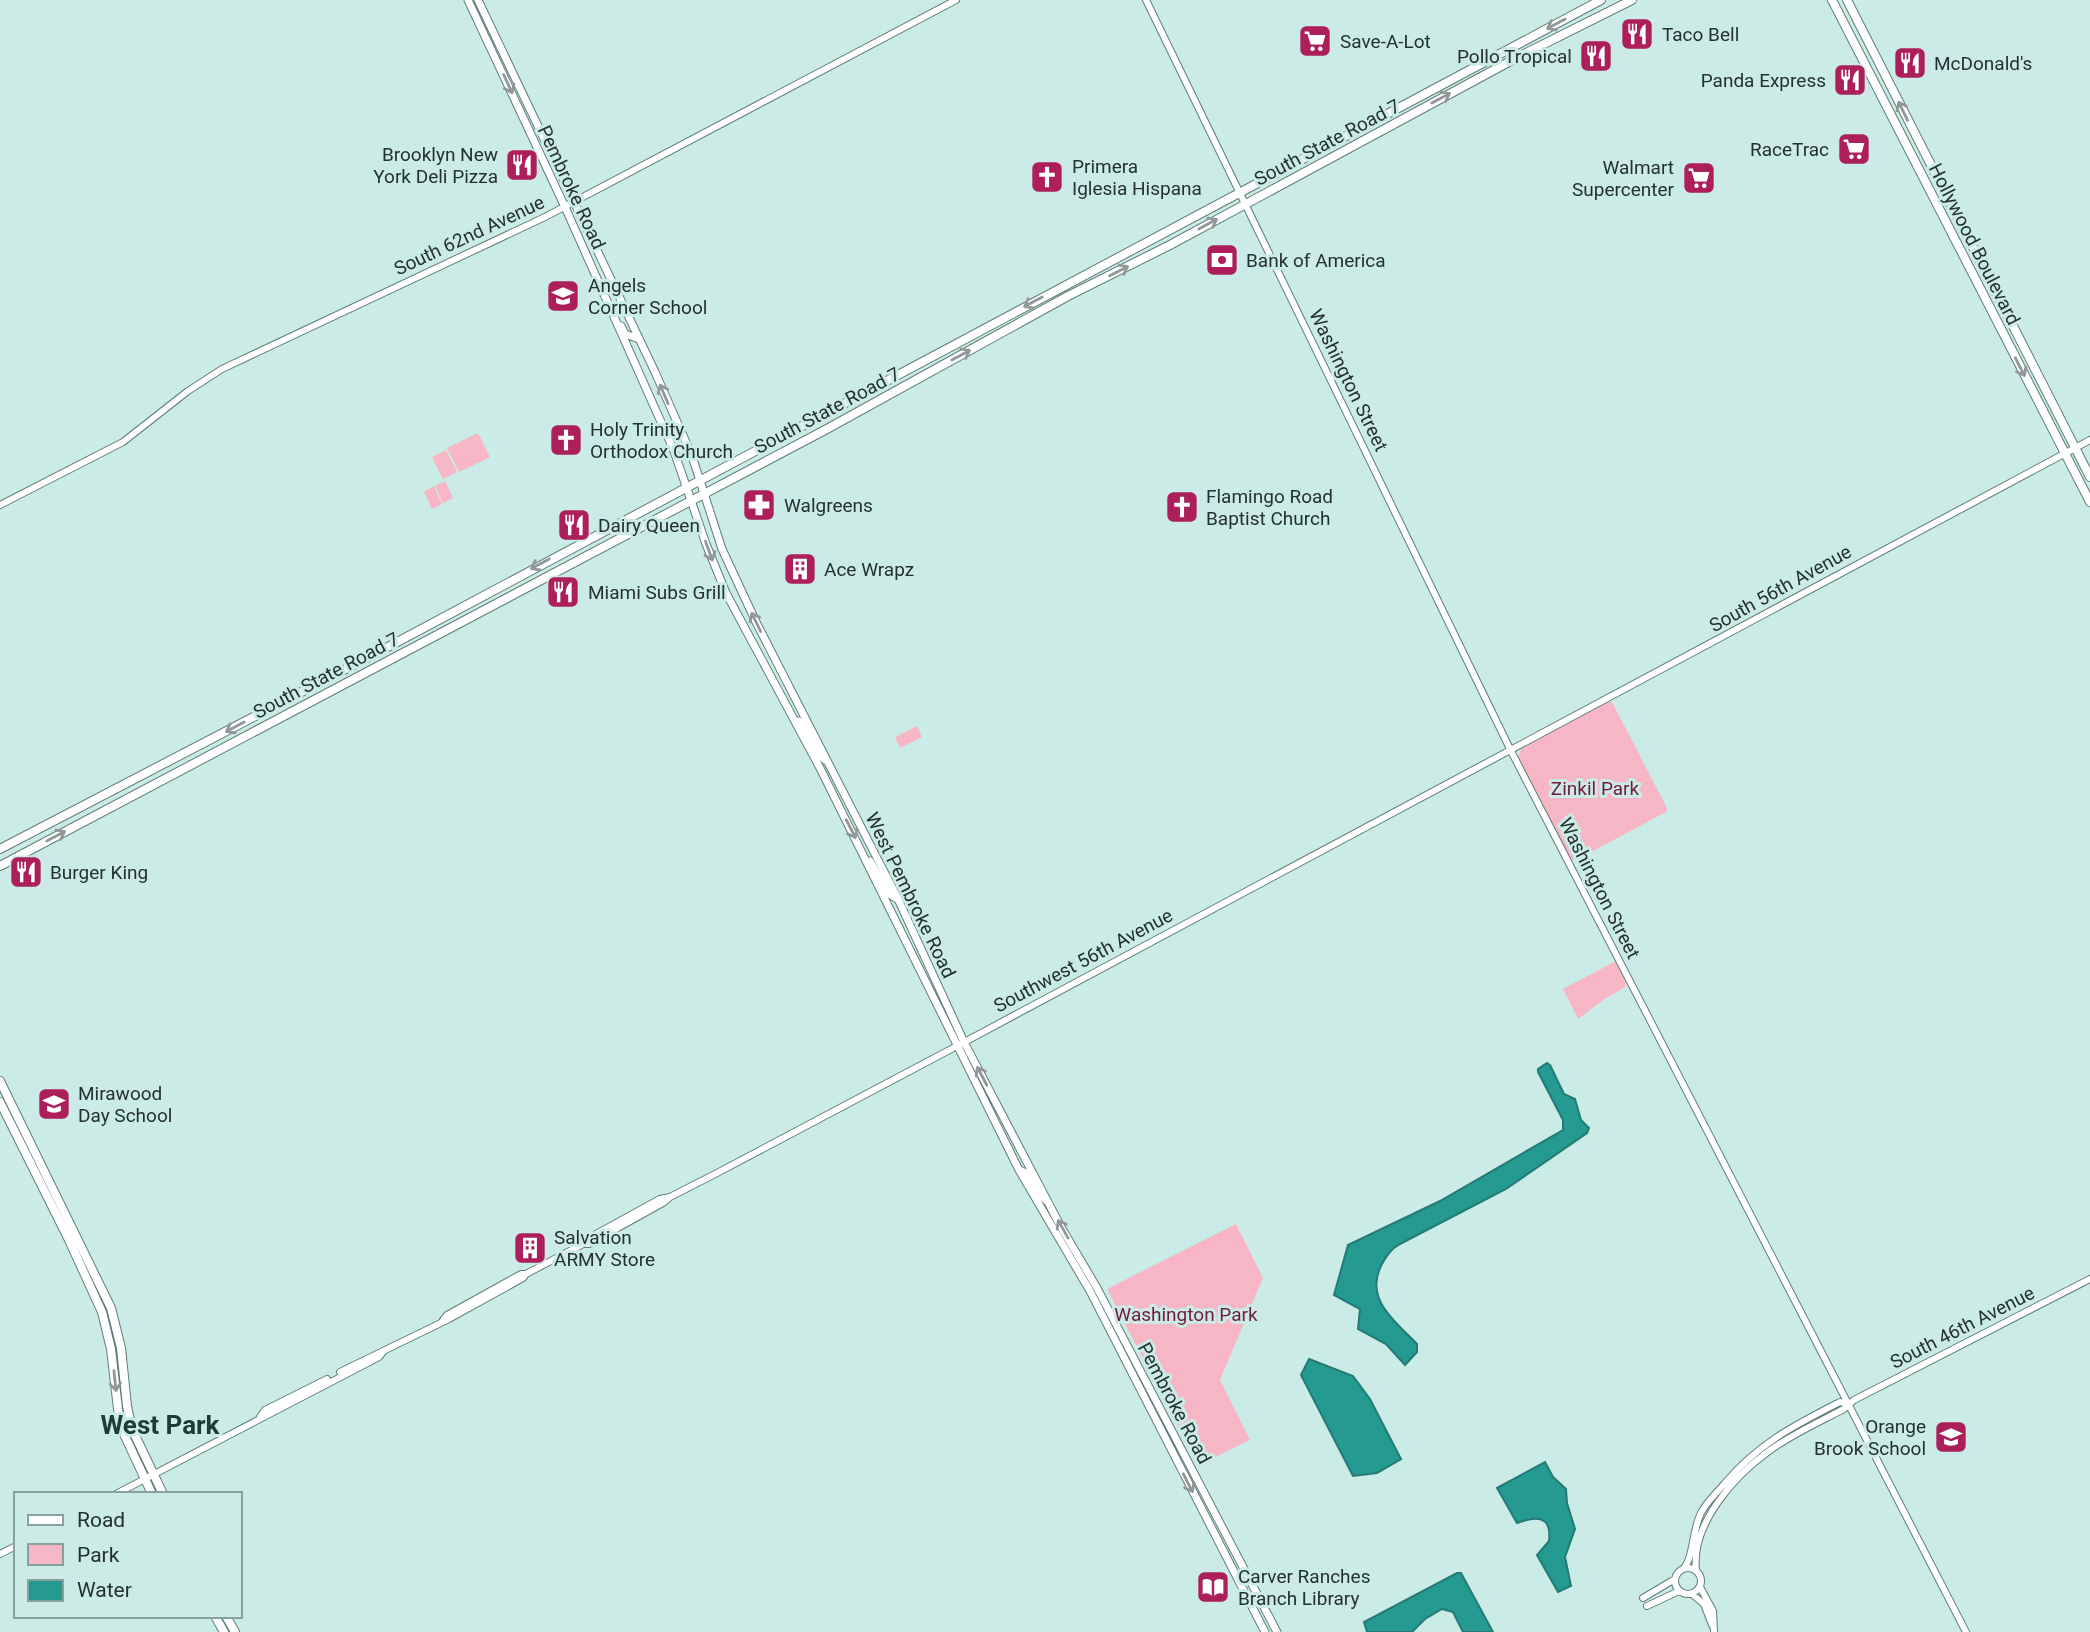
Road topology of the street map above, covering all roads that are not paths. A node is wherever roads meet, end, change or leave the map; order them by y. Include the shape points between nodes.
1 (470, 0) edge
2 (478, 0) edge
3 (956, 0) edge
4 (1146, 0) edge
5 (1601, 0) edge
6 (1632, 0) edge
7 (1832, 0) edge
8 (1847, 0) edge
9 (1850, 32) junction
10 (1867, 37) junction
11 (1860, 52) junction
12 (509, 64) junction
13 (1891, 85) junction
14 (1397, 108) junction
15 (1387, 114) junction
16 (1382, 130) junction
17 (1240, 192) junction
18 (573, 202) junction
19 (1245, 203) junction
20 (565, 207) junction
21 (1094, 270) junction
22 (1077, 278) junction
23 (597, 279) junction
24 (1080, 290) junction
25 (1068, 296) junction
26 (1992, 312) junction
27 (639, 340) junction
28 (2025, 350) junction
29 (931, 358) junction
30 (917, 366) junction
31 (922, 376) junction
32 (909, 384) junction
33 (2090, 440) edge
34 (2075, 447) junction
35 (2065, 453) junction
36 (2090, 477) edge
37 (699, 480) junction
38 (687, 487) junction
39 (704, 494) junction
40 (691, 500) junction
41 (2090, 502) edge
42 (0, 505) edge
43 (519, 576) junction
44 (503, 599) junction
45 (447, 615) junction
46 (426, 626) junction
47 (437, 634) junction
48 (416, 645) junction
49 (792, 716) junction
50 (1511, 751) junction
51 (175, 758) junction
52 (828, 762) junction
53 (159, 767) junction
54 (820, 768) junction
55 (164, 778) junction
56 (148, 786) junction
57 (853, 812) junction
58 (0, 849) edge
59 (864, 856) junction
60 (0, 866) edge
61 (898, 899) junction
62 (890, 908) junction
63 (919, 946) junction
64 (960, 1044) junction
65 (0, 1081) edge
66 (0, 1090) edge
67 (0, 1102) edge
68 (17, 1114) junction
69 (995, 1122) junction
70 (1022, 1150) junction
71 (1019, 1170) junction
72 (1049, 1203) junction
73 (80, 1261) junction
74 (2090, 1279) edge
75 (114, 1317) junction
76 (111, 1349) junction
77 (122, 1365) junction
78 (1128, 1365) junction
79 (1157, 1402) junction
80 (1848, 1404) junction
81 (1152, 1412) junction
82 (1187, 1460) junction
83 (148, 1476) junction
84 (120, 1492) edge
85 (152, 1492) edge
86 (161, 1492) edge
87 (1683, 1569) junction
88 (1696, 1570) junction
89 (1675, 1579) junction
90 (1700, 1587) junction
91 (1679, 1591) junction
92 (1692, 1594) junction
93 (1643, 1598) dead end
94 (1647, 1606) dead end
95 (1714, 1631) edge
96 (1268, 1632) edge
97 (1277, 1632) edge
98 (1966, 1632) edge

1 - 12 main road via 499,57
1 -> 20 main road, Pembroke Road
2 - 12 main road, Pembroke Road
3 - 18 street, South 62nd Avenue
4 - 17 street, Washington Street
5 -> 14 main road, South State Road 7
16 -> 6 main road, South State Road 7
7 - 9 main road, Hollywood Boulevard
8 - 10 main road, Hollywood Boulevard
9 - 10 main road
9 - 11 main road, Hollywood Boulevard
10 - 13 main road, Hollywood Boulevard
11 - 13 main road via 1868,57 1884,85
11 - 26 main road, Hollywood Boulevard
12 - 18 main road, Pembroke Road
28 -> 13 main road, Hollywood Boulevard
14 - 15 main road, South State Road 7
14 - 16 main road
15 - 16 main road
15 - 17 main road, South State Road 7
16 - 19 main road, South State Road 7
17 - 19 street, Washington Street
17 - 21 main road, South State Road 7
18 - 20 street, South 62nd Avenue
18 - 27 main road, Pembroke Road
24 -> 19 main road, South State Road 7
19 - 50 street, Washington Street
20 - 23 main road, Pembroke Road
20 - 42 street, South 62nd Avenue via 222,369 123,442
21 - 22 main road, South State Road 7
21 - 24 main road
22 - 25 main road
22 -> 29 main road, South State Road 7
23 - 27 main road via 625,334
23 - 38 main road, Pembroke Road
24 - 25 main road, South State Road 7
31 -> 25 main road, South State Road 7
26 - 28 main road via 2002,314 2017,345
26 -> 35 main road, Hollywood Boulevard
37 -> 27 main road, Pembroke Road
28 - 34 main road, Hollywood Boulevard
29 - 30 main road, South State Road 7
29 - 31 main road
30 - 32 main road
30 - 37 main road, South State Road 7
31 - 32 main road, South State Road 7
32 - 39 main road, South State Road 7
33 - 34 street, South 56th Avenue
34 - 35 street, South 56th Avenue
34 - 36 main road, Hollywood Boulevard
35 - 41 main road, Hollywood Boulevard
35 - 50 street, South 56th Avenue
37 - 38 main road, South State Road 7
37 - 39 main road, Pembroke Road
38 - 40 main road, Pembroke Road
38 -> 43 main road, South State Road 7
39 - 40 main road, South State Road 7
52 -> 39 main road, Pembroke Road via 722,549
40 - 44 main road, South State Road 7
40 -> 49 main road, Pembroke Road via 724,587
43 - 44 main road
43 - 45 main road, South State Road 7
44 - 47 main road, South State Road 7
45 - 46 main road, South State Road 7
45 - 47 main road
46 - 48 main road
46 -> 51 main road, South State Road 7
47 - 48 main road, South State Road 7
48 - 55 main road, South State Road 7
49 - 52 main road
49 - 54 main road, Pembroke Road
50 - 64 street, Southwest 56th Avenue
50 - 80 street, Washington Street
51 - 53 main road, South State Road 7
51 - 55 main road
52 - 57 main road, West Pembroke Road
53 - 56 main road
53 - 58 main road, South State Road 7
54 - 57 main road via 834,779
54 -> 59 main road, West Pembroke Road
55 - 56 main road, South State Road 7
60 -> 56 main road, South State Road 7
57 - 61 main road, West Pembroke Road
59 - 61 main road via 876,867 888,893
59 - 62 main road, West Pembroke Road
61 - 63 main road, West Pembroke Road
62 - 63 main road via 901,915
62 - 64 main road, West Pembroke Road
63 - 64 main road, West Pembroke Road
64 - 69 main road, Pembroke Road
70 -> 64 main road, Pembroke Road
64 - 83 street, Southwest 56th Avenue via 651,1204 379,1357
65 - 68 main road
66 - 68 main road
67 - 73 main road
68 - 75 main road
69 - 70 main road via 1016,1150
69 - 71 main road, Pembroke Road
70 - 72 main road, Pembroke Road
71 - 72 main road
71 - 78 main road, Pembroke Road
79 -> 72 main road, Pembroke Road
73 - 75 main road via 92,1276 107,1313
73 - 76 main road via 102,1312
74 - 80 street, South 46th Avenue
75 - 77 main road
76 - 77 main road
76 -> 83 main road via 123,1432
77 - 83 main road via 132,1429
78 - 79 main road
78 - 81 main road, Pembroke Road
79 - 82 main road, Pembroke Road
80 - 87 street, South 46th Avenue via 1840,1402 1779,1434 1749,1457 1703,1508 1689,1562
80 - 88 street, South 46th Avenue via 1755,1462 1704,1521
80 - 98 street, Washington Street
81 - 82 main road
81 -> 96 main road, Pembroke Road
82 - 97 main road, Pembroke Road
83 - 84 street, Southwest 56th Avenue
83 - 85 main road
83 - 86 main road
87 - 88 street
87 - 89 street
88 - 90 street
89 - 91 street
89 - 93 street
90 - 92 street
90 - 95 street via 1713,1611
91 - 92 street
91 - 94 street
92 - 95 street via 1704,1604

